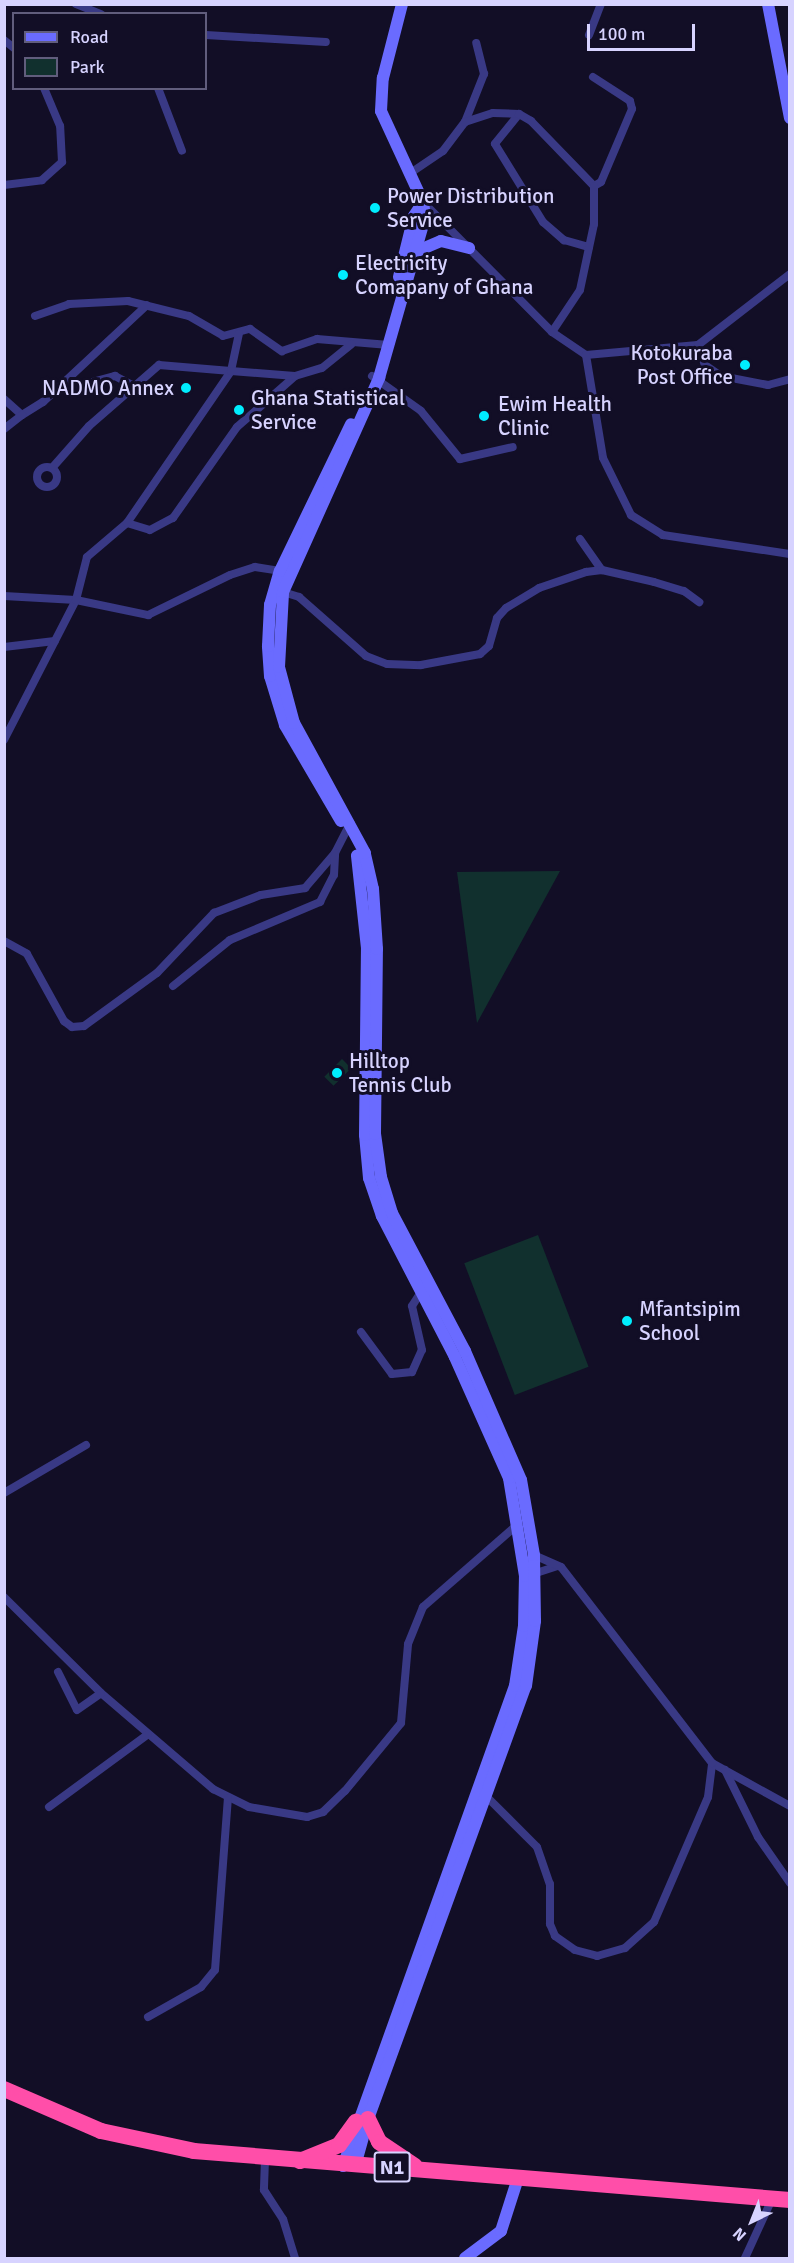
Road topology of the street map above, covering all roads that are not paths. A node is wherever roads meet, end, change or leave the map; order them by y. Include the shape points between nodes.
1 (76, 4) edge
2 (402, 4) edge
3 (601, 4) edge
4 (768, 4) edge
5 (96, 12) edge
6 (207, 35) edge
7 (589, 36) dead end
8 (326, 42) dead end
9 (476, 43) dead end
10 (593, 77) dead end
11 (45, 90) edge
12 (160, 90) edge
13 (519, 114) junction
14 (789, 118) edge
15 (465, 122) junction
16 (182, 151) dead end
17 (409, 174) junction
18 (4, 185) edge
19 (594, 186) junction
20 (423, 202) junction
21 (589, 247) junction
22 (469, 248) junction
23 (415, 252) junction
24 (789, 274) edge
25 (147, 305) junction
26 (35, 316) dead end
27 (552, 332) junction
28 (239, 334) junction
29 (352, 344) junction
30 (385, 344) junction
31 (698, 345) junction
32 (586, 355) junction
33 (231, 371) junction
34 (295, 376) junction
35 (376, 377) junction
36 (789, 379) edge
37 (134, 386) junction
38 (59, 391) junction
39 (4, 399) edge
40 (22, 415) junction
41 (4, 429) edge
42 (513, 447) dead end
43 (52, 468) dead end
44 (127, 523) junction
45 (580, 539) dead end
46 (789, 554) edge
47 (280, 570) junction
48 (602, 570) junction
49 (283, 592) junction
50 (4, 596) edge
51 (76, 600) junction
52 (699, 602) dead end
53 (55, 641) junction
54 (4, 648) edge
55 (4, 740) edge
56 (348, 825) junction
57 (334, 853) junction
58 (4, 941) edge
59 (173, 986) dead end
60 (421, 1292) junction
61 (361, 1332) dead end
62 (86, 1445) dead end
63 (517, 1488) junction
64 (4, 1493) edge
65 (519, 1524) junction
66 (534, 1555) junction
67 (558, 1566) junction
68 (530, 1575) junction
69 (4, 1597) edge
70 (58, 1672) dead end
71 (101, 1693) junction
72 (147, 1735) junction
73 (712, 1763) junction
74 (725, 1770) junction
75 (483, 1792) junction
76 (228, 1798) junction
77 (789, 1806) edge
78 (49, 1807) dead end
79 (789, 1883) edge
80 (148, 2017) dead end
81 (4, 2089) edge
82 (362, 2120) junction
83 (265, 2159) junction
84 (300, 2161) junction
85 (349, 2166) junction
86 (421, 2169) junction
87 (518, 2178) junction
88 (772, 2199) junction
89 (789, 2200) edge
90 (296, 2259) edge
91 (465, 2259) edge
92 (745, 2259) edge

1 - 5 street
2 - 17 street via 380,100
3 - 7 street
4 - 14 street
6 - 8 street
9 - 15 street via 483,74
10 - 19 street via 630,101 632,109 601,182
11 - 18 street via 60,126 62,162 42,180
12 - 16 street
13 - 15 street via 493,113
13 - 19 street via 531,121
13 - 21 street via 495,144 543,222 564,240
15 - 17 street via 443,151
17 - 20 street
19 - 21 street
20 - 22 street
20 - 23 street via 425,218
20 - 30 street via 414,216
21 - 27 street via 580,290
22 - 23 street via 441,241
22 - 27 street
23 - 30 street
24 - 31 street
25 - 26 street via 99,301 69,304
25 - 28 street via 189,316 223,336
25 - 38 street
27 - 32 street
28 - 29 street via 250,329 282,351 317,339
28 - 33 street
29 - 30 street
29 - 34 street via 322,368
30 - 35 street
31 - 32 street
31 - 36 street via 705,365 721,376 768,385
32 - 46 street via 603,458 632,514 663,535
33 - 34 street
33 - 37 street via 165,363
33 - 44 street
34 - 44 street via 237,427 168,522 150,530
35 - 42 street via 425,416 460,459
35 - 47 street
35 - 49 street
37 - 38 street via 124,379 105,376
37 - 43 street
38 - 40 street
39 - 40 street
40 - 41 street
44 - 51 street via 87,556
45 - 48 street
47 - 51 street via 255,567 147,615
47 - 56 street via 268,620 273,690 296,749
48 - 49 street via 562,579 513,602 497,618 489,646 480,654 421,665 387,664 366,656 299,597
48 - 52 street via 678,588
49 - 56 street via 278,647 288,706
50 - 51 street
51 - 53 street
53 - 54 street
53 - 55 street
56 - 57 street
56 - 60 street via 361,870 365,908 369,1178
56 - 63 street via 365,853 373,889 375,1134 381,1177 392,1213 497,1420
57 - 58 street via 305,888 261,895 214,913 157,973 84,1026 72,1027 64,1021 27,954
57 - 59 street via 334,875 320,902 230,940
60 - 61 street via 412,1306 422,1350 412,1372 392,1374
60 - 63 street
62 - 64 street
63 - 65 street
63 - 66 street
65 - 68 street
65 - 76 street via 418,1614 408,1644 401,1723 384,1749 338,1798 323,1812 298,1817 273,1814
66 - 67 street
66 - 68 street
67 - 68 street
67 - 73 street
68 - 75 street via 528,1680
69 - 71 street
70 - 71 street via 77,1710
71 - 72 street
72 - 76 street
72 - 78 street
73 - 74 street
73 - 75 street via 708,1797 654,1922 638,1939 611,1954 575,1950 555,1936 550,1924 550,1884 537,1847
74 - 77 street
74 - 79 street via 758,1837
75 - 82 street
76 - 80 street via 215,1970 201,1987
81 - 83 highway, N1 via 55,2115 110,2133 160,2146
82 - 84 highway via 339,2145
82 - 85 street
82 - 86 highway via 391,2153
83 - 84 highway, N1
83 - 90 street via 264,2190 284,2219
84 - 85 highway, N1
85 - 86 highway, N1
86 - 87 highway, N1
87 - 88 highway, N1
87 - 91 street via 501,2231
88 - 89 highway, N1
88 - 92 street

